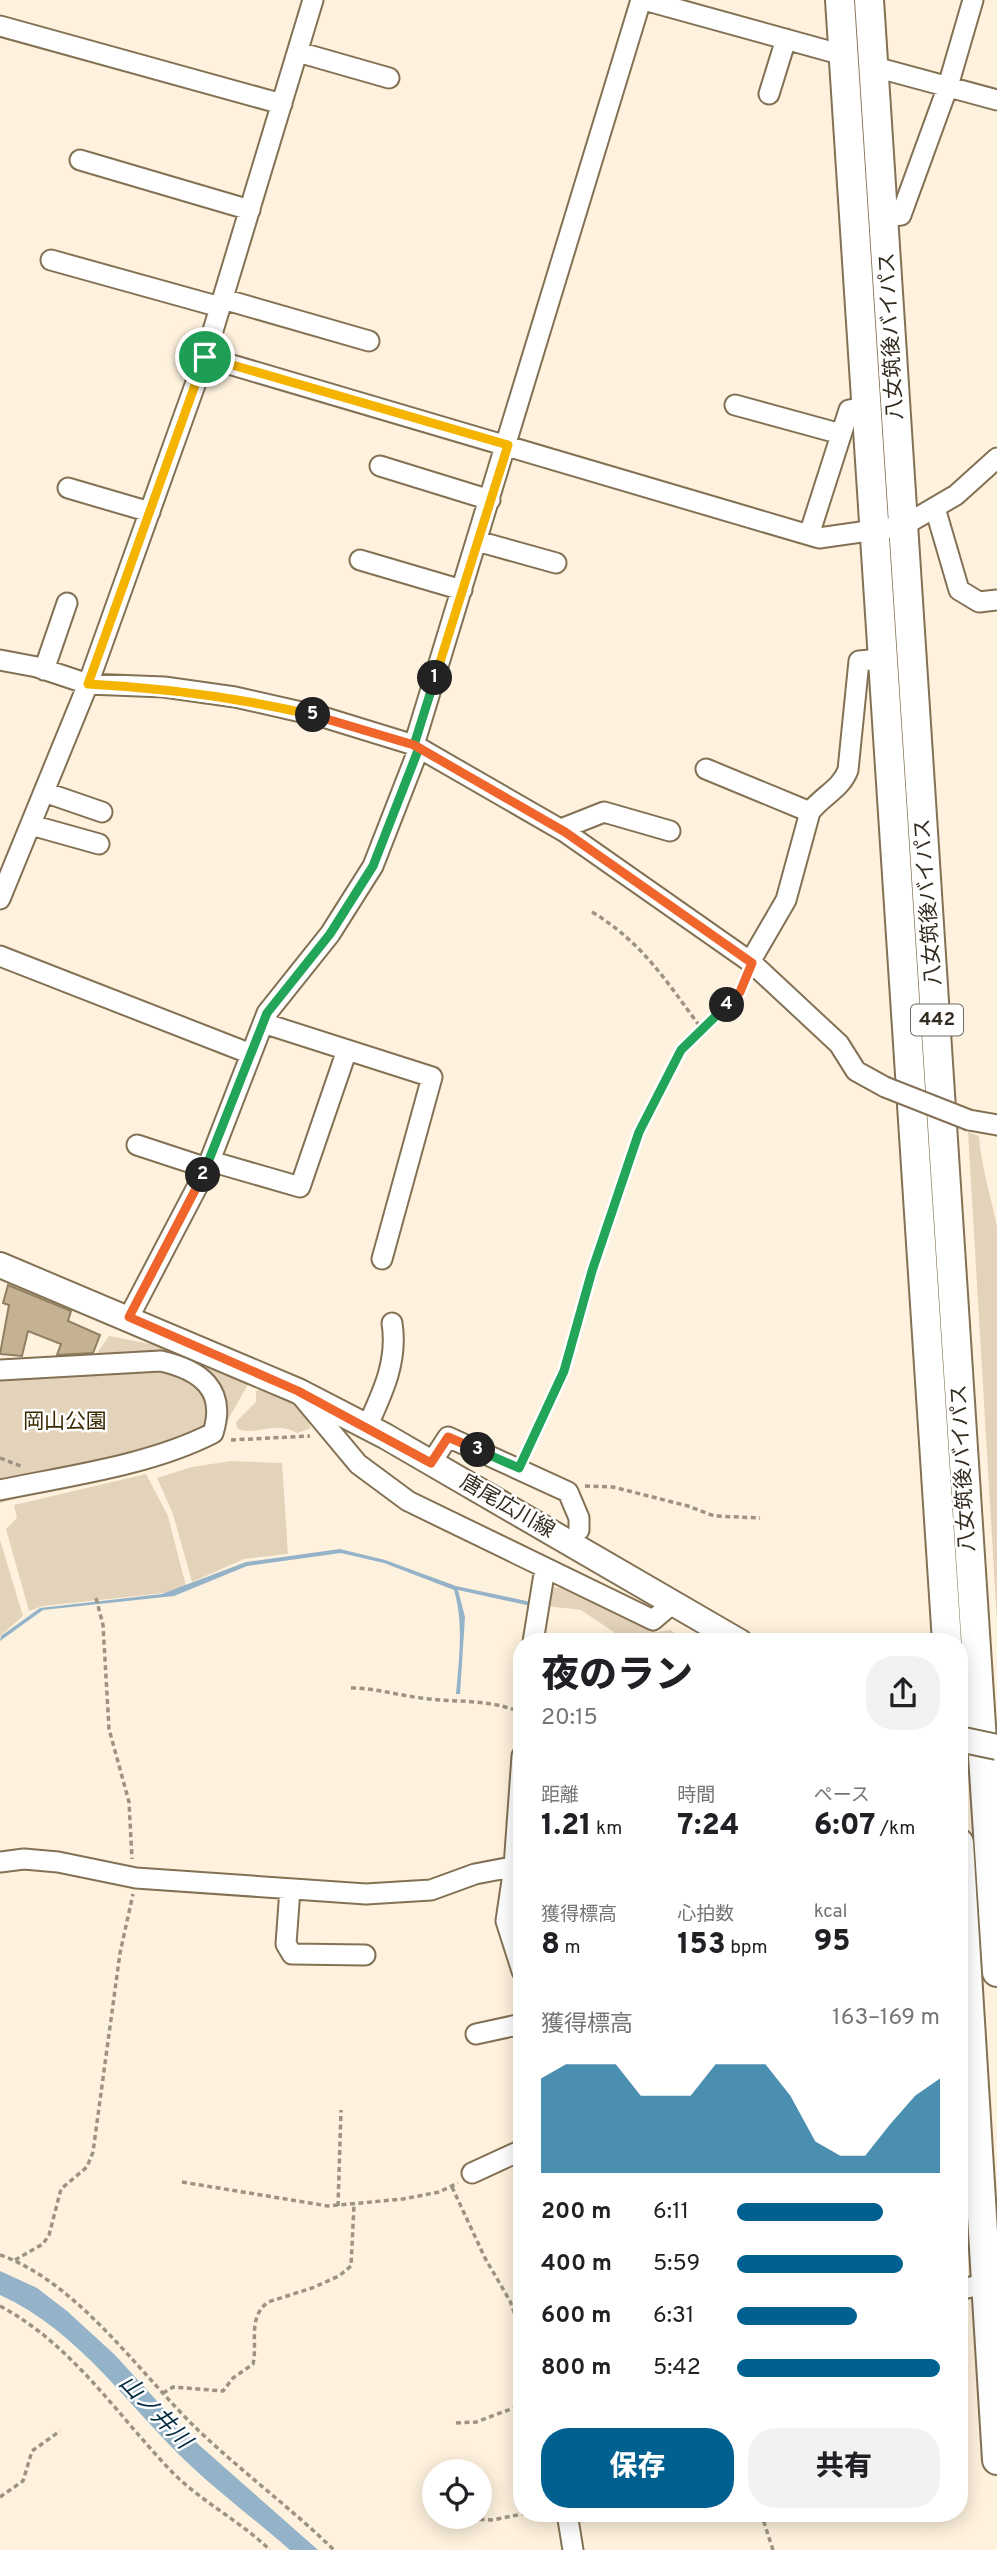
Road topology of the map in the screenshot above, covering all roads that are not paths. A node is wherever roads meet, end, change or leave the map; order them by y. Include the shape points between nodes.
1 (313, 0) edge
2 (643, 0) edge
3 (840, 0) edge
4 (869, 0) edge
5 (973, 0) edge
6 (0, 26) edge
7 (786, 39) junction
8 (298, 52) junction
9 (843, 55) junction
10 (875, 67) junction
11 (389, 78) dead end
12 (948, 86) junction
13 (769, 94) dead end
14 (997, 100) edge
15 (282, 104) junction
16 (80, 160) dead end
17 (250, 210) junction
18 (884, 217) junction
19 (51, 260) dead end
20 (222, 303) junction
21 (369, 341) dead end
22 (205, 357) junction
23 (734, 405) dead end
24 (854, 409) dead end
25 (841, 434) junction
26 (508, 445) junction
27 (997, 458) edge
28 (380, 466) dead end
29 (68, 488) dead end
30 (490, 500) junction
31 (935, 508) junction
32 (150, 512) junction
33 (903, 526) junction
34 (873, 530) junction
35 (809, 535) junction
36 (477, 541) junction
37 (359, 560) dead end
38 (556, 563) dead end
39 (462, 590) junction
40 (997, 600) edge
41 (67, 603) dead end
42 (0, 660) edge
43 (870, 660) dead end
44 (44, 670) junction
45 (88, 684) junction
46 (417, 746) junction
47 (706, 769) dead end
48 (44, 792) junction
49 (102, 812) dead end
50 (810, 812) junction
51 (30, 825) junction
52 (561, 829) junction
53 (670, 831) dead end
54 (99, 844) dead end
55 (4, 878) edge
56 (0, 899) edge
57 (0, 956) edge
58 (751, 962) junction
59 (262, 1023) junction
60 (347, 1050) junction
61 (251, 1054) junction
62 (997, 1125) edge
63 (137, 1145) dead end
64 (208, 1164) junction
65 (382, 1259) dead end
66 (0, 1265) edge
67 (129, 1317) junction
68 (392, 1323) dead end
69 (0, 1370) edge
70 (298, 1391) junction
71 (368, 1427) junction
72 (431, 1463) junction
73 (0, 1490) edge
74 (579, 1530) dead end
75 (545, 1568) junction
76 (673, 1602) junction
77 (534, 1633) edge
78 (725, 1633) edge
79 (946, 1633) edge
80 (968, 1741) edge
81 (997, 1747) edge
82 (0, 1862) edge
83 (513, 1867) edge
84 (290, 1889) junction
85 (513, 1889) edge
86 (513, 1937) edge
87 (968, 1950) edge
88 (365, 1955) dead end
89 (996, 1959) edge
90 (513, 2026) edge
91 (476, 2034) dead end
92 (968, 2054) edge
93 (513, 2154) edge
94 (472, 2172) road end
95 (981, 2284) edge
96 (997, 2460) edge
97 (568, 2522) edge
98 (573, 2550) edge

1 - 8 street
2 - 7 street
2 - 26 street
3 - 9 highway, 八女筑後バイパス / 442
4 - 10 highway, 八女筑後バイパス / 442
5 - 12 street
6 - 15 street
7 - 9 street
7 - 13 street
8 - 11 street
8 - 15 street
9 - 34 highway, 八女筑後バイパス / 442
10 - 12 street
10 - 18 highway, 八女筑後バイパス / 442
12 - 14 street
12 - 18 street via 901,215
15 - 17 street
16 - 17 street
17 - 20 street
18 - 33 highway, 八女筑後バイパス / 442
19 - 20 street
20 - 21 street
20 - 22 street
22 - 26 street
22 - 32 street
23 - 25 street
24 - 25 street via 849,410
25 - 35 street
26 - 30 street
26 - 35 street
27 - 31 street
28 - 30 street
29 - 32 street
30 - 36 street
31 - 33 street
31 - 40 street via 959,590 979,601
32 - 45 street
33 - 34 street
33 - 89 highway, 八女筑後バイパス / 442
34 - 35 street via 819,538
34 - 79 highway, 八女筑後バイパス / 442
36 - 38 street
36 - 39 street
37 - 39 street
39 - 46 street
41 - 44 street
42 - 44 street
43 - 50 street via 859,661 844,782
44 - 45 street
45 - 46 street via 164,687 235,697
45 - 48 street
46 - 52 street
46 - 59 street via 373,866 330,934
47 - 50 street
48 - 49 street
48 - 51 street
50 - 58 street via 786,900
51 - 54 street
51 - 55 street
52 - 53 street via 604,812
52 - 58 street
55 - 56 street
57 - 61 street
58 - 62 street, bridge via 839,1044 856,1071 970,1120
59 - 60 street
59 - 61 street
60 - 64 street via 300,1187
60 - 65 street via 432,1077
61 - 64 street
63 - 64 street
64 - 67 street
66 - 67 main road, 唐尾広川線
67 - 70 main road, 唐尾広川線
68 - 71 street via 393,1364
69 - 73 street via 161,1361 199,1375 211,1388 218,1417 213,1433 192,1444
70 - 71 main road, 唐尾広川線
70 - 75 street via 358,1464 408,1501
71 - 72 main road, 唐尾広川線
72 - 74 street via 448,1437 519,1468 568,1492
72 - 76 main road, 唐尾広川線
75 - 76 street via 653,1620
75 - 77 street
76 - 78 main road, 唐尾広川線
80 - 81 main road, bridge
82 - 84 street via 58,1862 135,1878
83 - 84 street via 405,1893
84 - 88 street via 286,1944 292,1954
85 - 86 street via 506,1921
87 - 89 street
90 - 91 street
92 - 95 highway
93 - 94 street
95 - 96 highway
97 - 98 street

